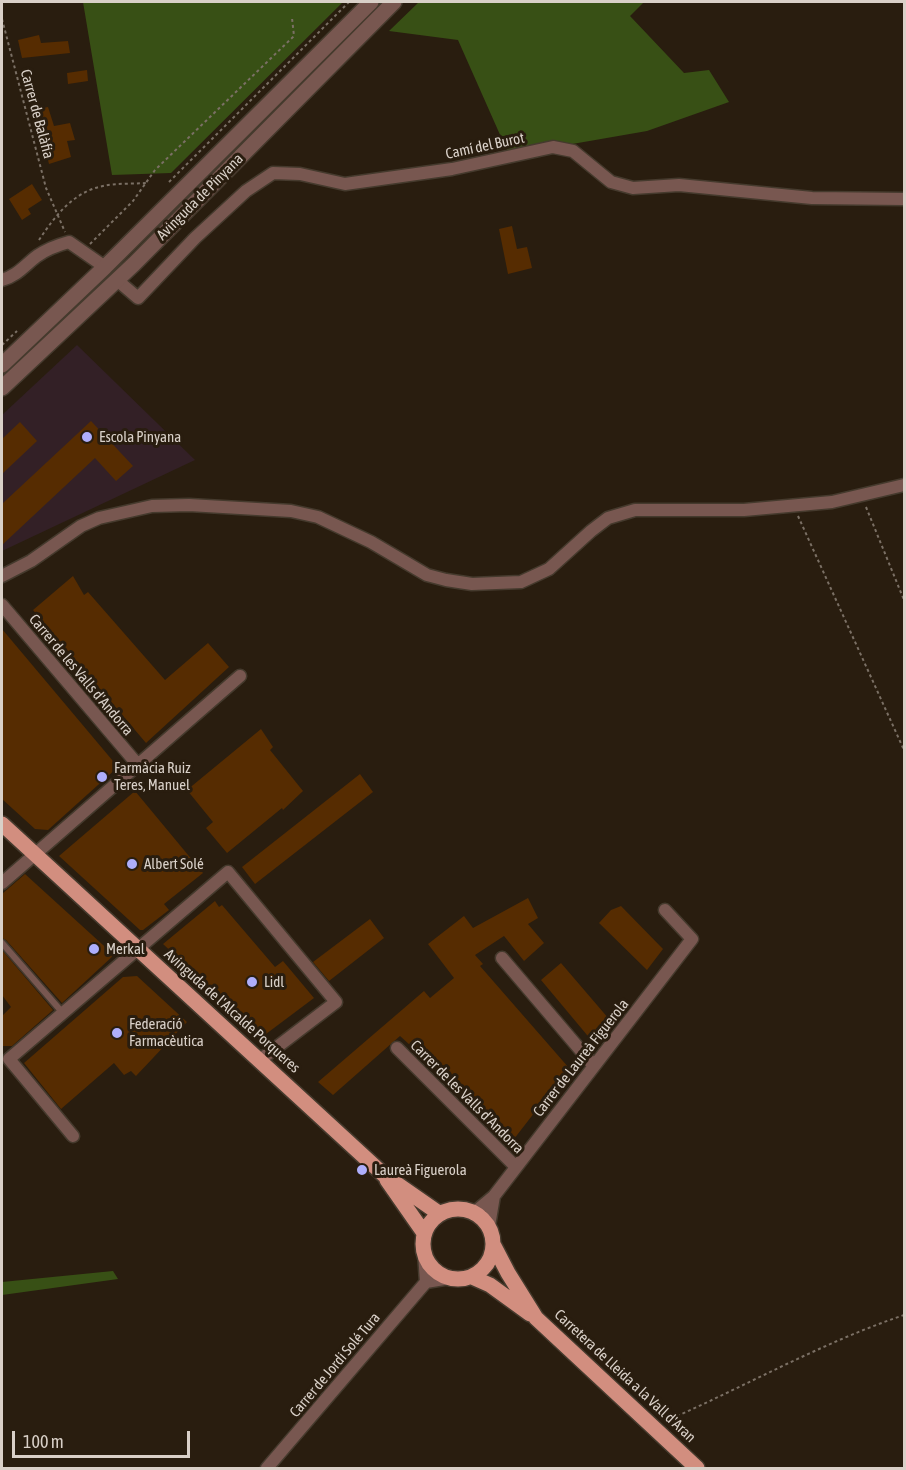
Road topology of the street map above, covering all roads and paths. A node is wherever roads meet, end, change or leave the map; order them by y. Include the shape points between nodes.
1 (349, 2) edge
2 (371, 2) edge
3 (394, 2) edge
4 (292, 18) dead end
5 (2, 19) edge
6 (146, 183) junction
7 (166, 186) dead end
8 (904, 198) edge
9 (57, 213) junction
10 (69, 242) junction
11 (83, 251) junction
12 (34, 258) junction
13 (105, 267) junction
14 (2, 280) edge
15 (117, 280) junction
16 (2, 365) edge
17 (2, 388) edge
18 (904, 485) edge
19 (862, 496) junction
20 (793, 506) junction
21 (2, 576) edge
22 (904, 600) edge
23 (2, 605) edge
24 (240, 676) dead end
25 (904, 750) edge
26 (138, 765) junction
27 (2, 824) edge
28 (35, 854) junction
29 (2, 883) edge
30 (665, 910) dead end
31 (2, 943) edge
32 (137, 949) junction
33 (502, 958) dead end
34 (62, 1012) junction
35 (396, 1048) dead end
36 (5, 1055) edge
37 (260, 1060) junction
38 (594, 1066) junction
39 (73, 1136) dead end
40 (516, 1167) junction
41 (384, 1175) junction
42 (494, 1196) junction
43 (475, 1212) junction
44 (440, 1214) junction
45 (489, 1226) junction
46 (424, 1233) junction
47 (494, 1246) junction
48 (424, 1253) junction
49 (472, 1276) junction
50 (450, 1278) junction
51 (426, 1282) junction
52 (904, 1315) edge
53 (536, 1318) junction
54 (653, 1427) junction
55 (267, 1468) edge
56 (697, 1468) edge

1 - 7 path
2 - 13 street, Avinguda de Pinyana
3 - 15 street, Avinguda de Pinyana
4 - 6 path via 294,36 154,170
5 - 9 path, Carrer de Balàfia via 46,188
6 - 9 path via 103,186 79,195
6 - 11 path
8 - 15 street, Camí del Burot via 812,198 679,185 633,188 611,182 573,151 553,147 452,169 345,184 300,174 273,173 246,191 195,238 138,298
9 - 10 path, Carrer de Balàfia
9 - 12 path via 35,246
10 - 11 street
10 - 12 street
11 - 13 street
12 - 14 street via 12,278
13 - 16 street, Avinguda de Pinyana
15 - 17 street, Avinguda de Pinyana
18 - 19 street
19 - 20 street
19 - 22 path
20 - 21 street via 635,510 608,518 536,577 521,582 472,584 427,575 318,517 291,511 152,506 116,513 81,526
20 - 25 path
23 - 26 street, Carrer de les Valls d'Andorra
24 - 26 street
26 - 28 street
27 - 28 main road, Avinguda de l'Alcalde Porqueres
28 - 29 street
28 - 32 main road, Avinguda de l'Alcalde Porqueres
30 - 38 street, Carrer de Laureà Figuerola via 692,939
31 - 34 lane
32 - 34 street
32 - 37 main road, Avinguda de l'Alcalde Porqueres
32 - 37 street via 228,872 336,1002
33 - 38 street
34 - 36 street
35 - 40 street, Carrer de les Valls d'Andorra
36 - 39 street
37 - 41 main road, Avinguda de l'Alcalde Porqueres
38 - 40 street, Carrer de Laureà Figuerola
40 - 42 street, Carrer de Laureà Figuerola
41 - 44 main road
41 - 46 main road
42 - 43 street, Carrer de Laureà Figuerola
42 - 45 street, Carrer de Laureà Figuerola
43 - 44 main road via 451,1209
43 - 45 main road
44 - 46 main road
45 - 47 main road
46 - 48 main road
47 - 49 main road via 487,1264
47 - 53 main road, Carretera de Lleida a la Vall d'Aran
48 - 50 main road via 433,1269
48 - 51 street
49 - 50 main road
49 - 53 main road
50 - 51 street
51 - 55 street, Carrer de Jordi Solé Tura
52 - 54 path via 863,1329
53 - 54 main road, Carretera de Lleida a la Vall d'Aran
54 - 56 main road, Carretera de Lleida a la Vall d'Aran

